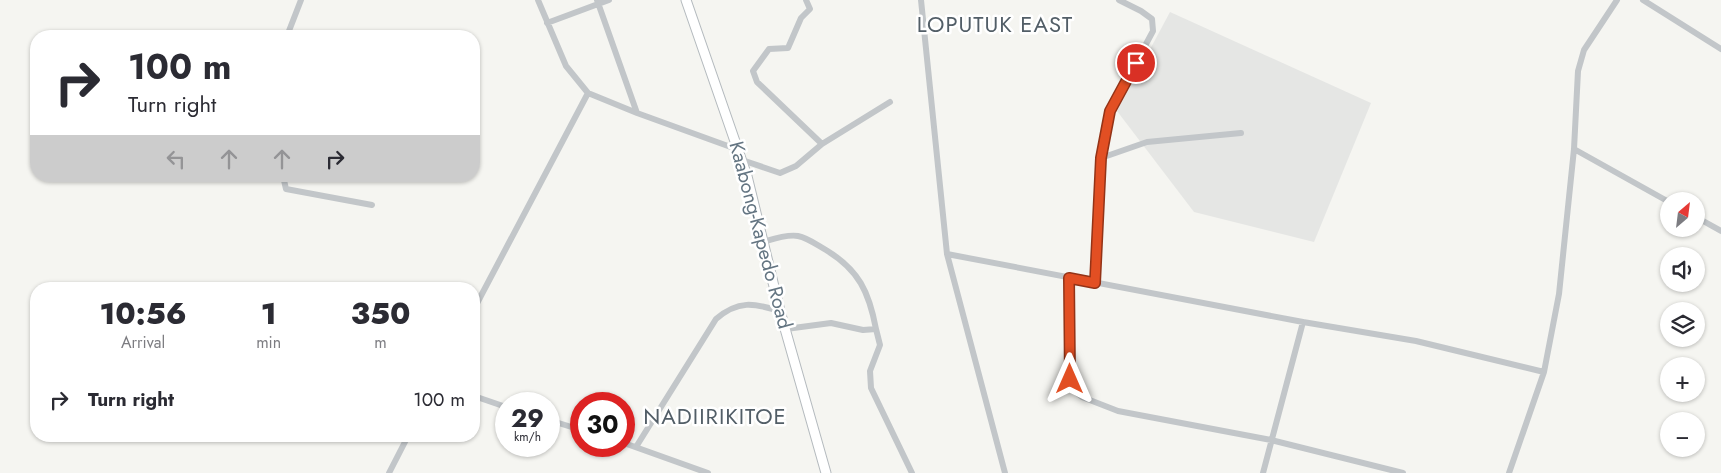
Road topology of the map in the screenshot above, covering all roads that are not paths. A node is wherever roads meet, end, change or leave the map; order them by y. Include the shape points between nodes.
1 (301, 0) edge
2 (538, 0) edge
3 (609, 0) edge
4 (686, 0) edge
5 (806, 0) edge
6 (920, 0) edge
7 (1119, 0) edge
8 (1617, 0) edge
9 (1643, 0) edge
10 (597, 2) edge
11 (547, 23) junction
12 (289, 30) edge
13 (1721, 49) edge
14 (588, 92) junction
15 (890, 102) dead end
16 (637, 113) junction
17 (1241, 133) dead end
18 (822, 144) junction
19 (1574, 149) junction
20 (739, 150) junction
21 (1101, 158) junction
22 (742, 160) junction
23 (284, 182) edge
24 (1660, 197) edge
25 (372, 205) dead end
26 (1705, 222) edge
27 (1721, 231) edge
28 (763, 242) junction
29 (947, 254) junction
30 (1069, 278) junction
31 (1095, 283) junction
32 (480, 297) edge
33 (780, 312) junction
34 (1303, 322) junction
35 (786, 329) junction
36 (876, 329) junction
37 (1544, 372) junction
38 (480, 398) edge
39 (495, 403) edge
40 (1271, 440) junction
41 (405, 442) edge
42 (636, 447) joint
43 (388, 473) edge
44 (708, 473) edge
45 (826, 473) edge
46 (912, 473) edge
47 (1005, 473) edge
48 (1263, 473) edge
49 (1403, 473) edge
50 (1510, 473) edge

1 - 12 street
2 - 11 street
3 - 10 street
4 - 20 main road, Kaabong-Kapedo Road
5 - 18 street via 810,9 801,18 788,48 769,49 753,71 757,82
6 - 29 street
7 - 21 street via 1152,19 1153,31 1110,111
8 - 19 street via 1584,50 1578,71
9 - 13 street
10 - 11 street
10 - 16 street
11 - 14 street via 566,66
14 - 16 street
14 - 32 street
15 - 18 street
16 - 20 street
17 - 21 street via 1147,142
18 - 22 street via 796,166 780,173
19 - 24 street
19 - 37 street via 1559,294
20 - 22 main road, Kaabong-Kapedo Road
21 - 31 street
22 - 28 main road, Kaabong-Kapedo Road
23 - 25 street via 286,189
26 - 27 street
28 - 33 main road, Kaabong-Kapedo Road
28 - 36 street via 797,236 843,261 862,284
29 - 30 street
29 - 47 street
30 - 31 street
30 - 40 street via 1070,379 1073,390 1093,403 1118,411
31 - 34 street
33 - 35 main road, Kaabong-Kapedo Road
33 - 42 street via 757,304 746,304 734,307 716,319
34 - 37 street via 1416,341
34 - 40 street
35 - 36 street via 832,322 863,330
35 - 45 main road, Kaabong-Kapedo Road
36 - 46 street via 880,345 870,371 871,388
37 - 50 street
38 - 39 street
40 - 48 street
40 - 49 street
41 - 43 street
42 - 44 street

